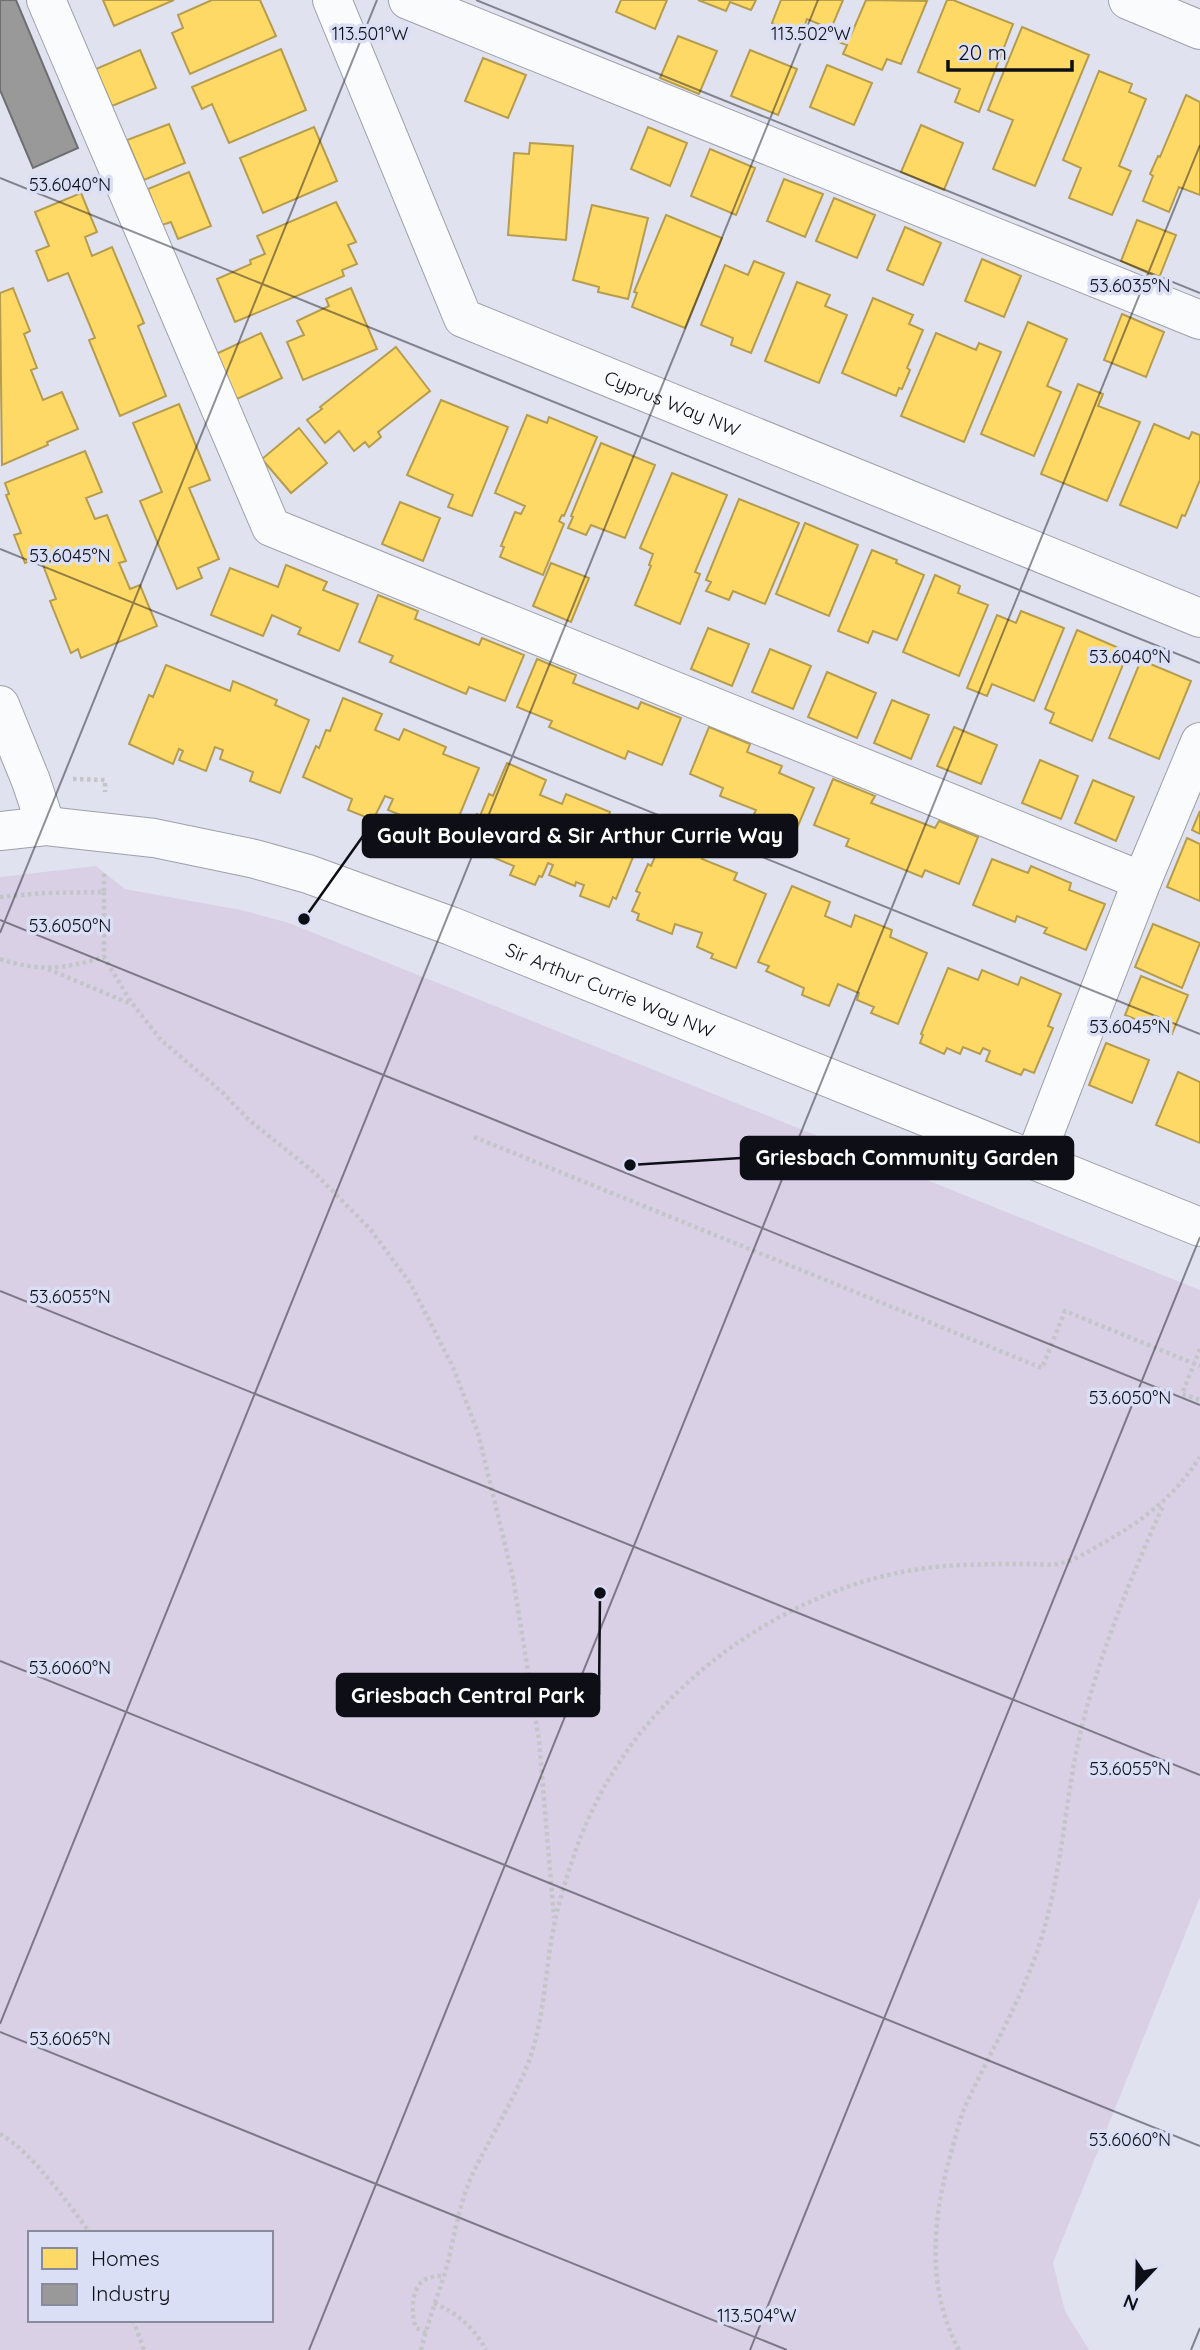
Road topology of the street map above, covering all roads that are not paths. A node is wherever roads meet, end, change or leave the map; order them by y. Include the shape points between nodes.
1 (46, 0) edge
2 (332, 0) edge
3 (408, 0) edge
4 (1128, 0) edge
5 (1200, 30) edge
6 (1200, 320) edge
7 (1200, 618) edge
8 (0, 705) edge
9 (1200, 742) edge
10 (46, 826) junction
11 (0, 831) edge
12 (1142, 881) junction
13 (1034, 1160) junction
14 (1200, 1227) edge

1 - 12 street via 271,527
2 - 7 street, Cyprus Way NW via 463,318
3 - 6 street
4 - 5 street
8 - 10 street
9 - 12 street
10 - 11 street, Sir Arthur Currie Way NW
10 - 13 street, Sir Arthur Currie Way NW via 154,838 307,874 464,931
12 - 13 street
13 - 14 street, Sir Arthur Currie Way NW

